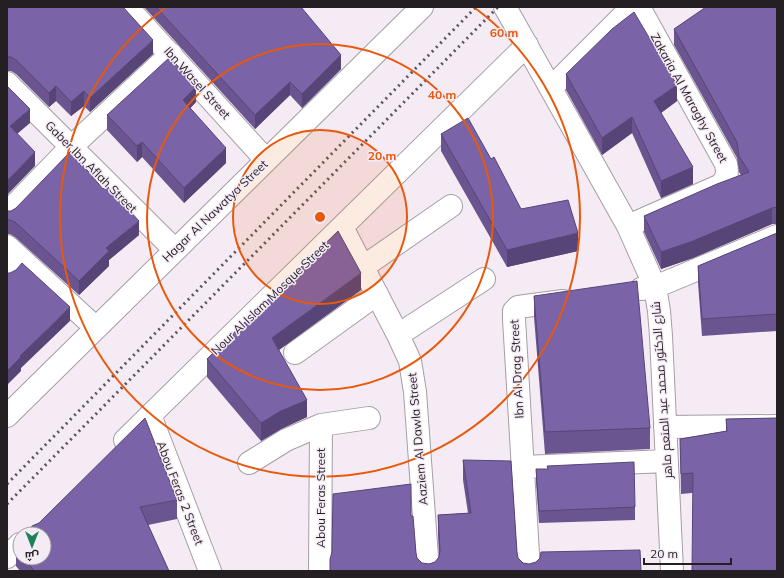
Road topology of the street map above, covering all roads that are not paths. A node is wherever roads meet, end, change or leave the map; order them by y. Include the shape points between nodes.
1 (127, 7) edge
2 (422, 7) edge
3 (505, 7) edge
4 (632, 7) edge
5 (639, 7) edge
6 (527, 45) junction
7 (171, 54) junction
8 (7, 83) edge
9 (551, 88) junction
10 (71, 147) junction
11 (266, 160) junction
12 (451, 206) dead end
13 (7, 213) edge
14 (628, 226) junction
15 (342, 227) junction
16 (777, 236) edge
17 (175, 250) junction
18 (14, 253) edge
19 (363, 267) junction
20 (7, 275) edge
21 (484, 279) dead end
22 (655, 287) junction
23 (624, 291) edge
24 (377, 294) junction
25 (579, 298) edge
26 (96, 328) junction
27 (398, 335) junction
28 (295, 353) dead end
29 (150, 415) junction
30 (7, 416) edge
31 (369, 418) dead end
32 (321, 425) junction
33 (777, 426) edge
34 (665, 427) junction
35 (112, 453) edge
36 (667, 461) junction
37 (249, 463) dead end
38 (524, 467) junction
39 (210, 571) edge
40 (320, 571) edge
41 (428, 571) edge
42 (529, 571) edge
43 (672, 571) edge

1 - 7 street, Ibn Wasel Street
2 - 11 street, Hagar Al Nawatya Street
3 - 6 street, شارع الدكتور محمد عبد المنعم ماهر
4 - 9 street
5 - 14 street, Zakaria Al Maraghy Street via 727,170 725,181 721,185
6 - 9 street, شارع الدكتور محمد عبد المنعم ماهر
6 - 15 street, Nour Al Islam Mosque Street
7 - 10 street
7 - 11 street, Ibn Wasel Street
8 - 10 street, Gaber Ibn Aflah Street
9 - 14 street, شارع الدكتور محمد عبد المنعم ماهر
10 - 13 street
10 - 17 street, Gaber Ibn Aflah Street
11 - 17 street, Hagar Al Nawatya Street
12 - 19 street
14 - 22 street, شارع الدكتور محمد عبد المنعم ماهر
15 - 19 street, Aaziem Al Dawla Street
15 - 29 street, Nour Al Islam Mosque Street
16 - 22 street
17 - 26 street, Hagar Al Nawatya Street
18 - 20 street
18 - 26 street
19 - 24 street, Aaziem Al Dawla Street
21 - 27 street
22 - 23 street
22 - 34 street, شارع الدكتور محمد عبد المنعم ماهر via 661,336
24 - 27 street, Aaziem Al Dawla Street
24 - 28 street
25 - 38 street, Ibn Al Drag Street via 518,307 514,311
26 - 30 street, Hagar Al Nawatya Street
27 - 41 street, Aaziem Al Dawla Street via 410,361 415,392
29 - 35 street, Nour Al Islam Mosque Street
29 - 39 street, Abou Feras 2 Street
31 - 32 street
32 - 37 street via 286,440
32 - 40 street, Abou Feras Street
33 - 34 street
34 - 36 street, شارع الدكتور محمد عبد المنعم ماهر
36 - 38 street
36 - 43 street, شارع الدكتور محمد عبد المنعم ماهر
38 - 42 street, Ibn Al Drag Street

